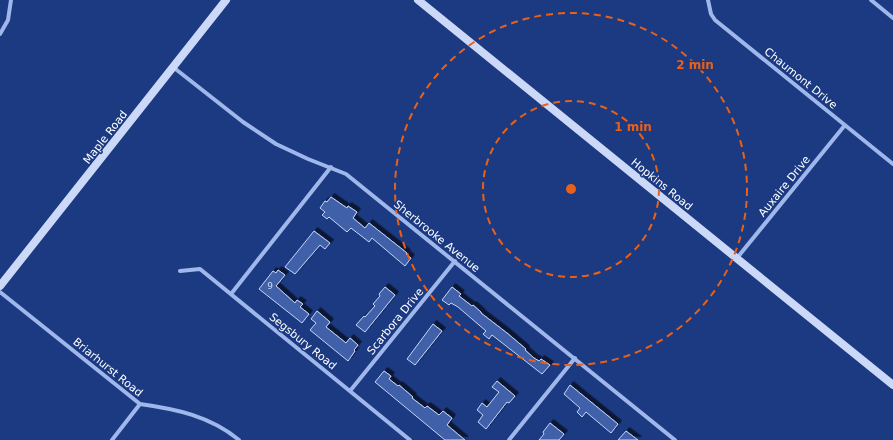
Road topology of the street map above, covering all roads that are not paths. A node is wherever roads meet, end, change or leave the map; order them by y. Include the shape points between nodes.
1 (11, 0) edge
2 (226, 0) edge
3 (418, 0) edge
4 (708, 0) edge
5 (871, 0) edge
6 (893, 18) edge
7 (0, 34) edge
8 (173, 67) junction
9 (844, 125) junction
10 (893, 164) edge
11 (332, 167) junction
12 (736, 258) junction
13 (455, 262) junction
14 (180, 271) dead end
15 (0, 286) edge
16 (0, 292) edge
17 (231, 294) junction
18 (575, 358) junction
19 (893, 384) edge
20 (350, 391) junction
21 (140, 404) junction
22 (112, 440) edge
23 (239, 440) edge
24 (410, 440) edge
25 (509, 440) edge
26 (675, 440) edge

1 - 7 street via 8,20
2 - 8 street, Maple Road
3 - 12 street, Hopkins Road
4 - 9 street, Chaumont Drive via 715,20
5 - 6 street
8 - 11 street, Sherbrooke Avenue via 243,122 276,144
8 - 15 street, Maple Road
9 - 10 street, Chaumont Drive
9 - 12 street, Auxaire Drive
11 - 13 street, Sherbrooke Avenue via 346,174
11 - 17 street
12 - 19 street, Hopkins Road
13 - 18 street, Sherbrooke Avenue
13 - 20 street, Scarbora Drive
14 - 17 street, Segsbury Road via 200,269
16 - 21 street, Briarhurst Road
17 - 20 street, Segsbury Road
18 - 25 street
18 - 26 street, Sherbrooke Avenue
20 - 24 street, Segsbury Road
21 - 22 street
21 - 23 street, Briarhurst Road via 178,411 207,420

